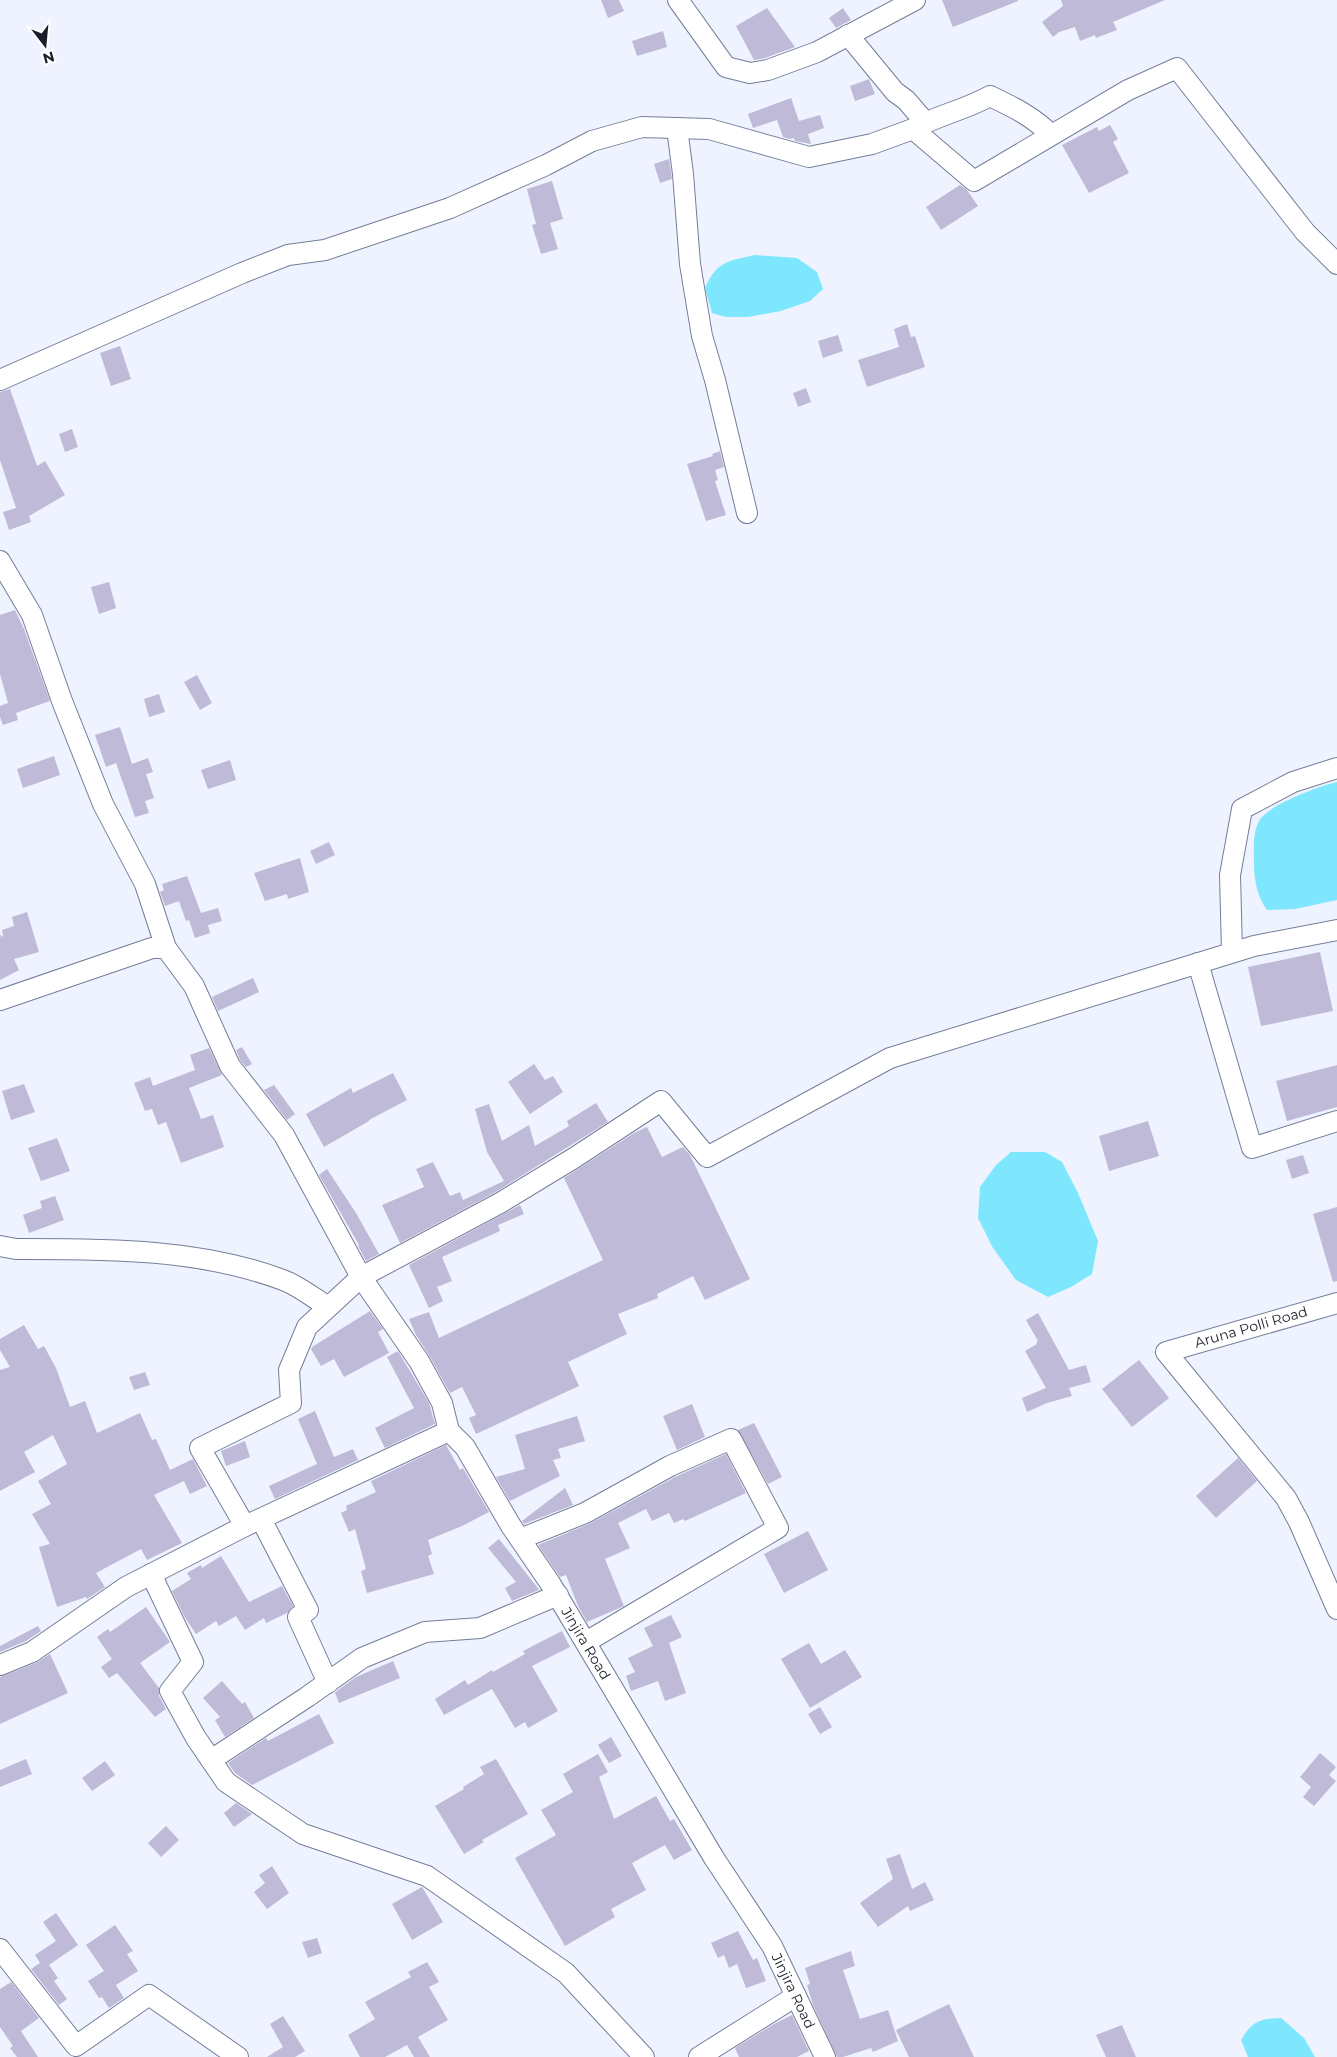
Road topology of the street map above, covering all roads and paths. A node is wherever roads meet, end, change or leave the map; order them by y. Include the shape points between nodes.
1 (678, 0) edge
2 (915, 0) edge
3 (848, 35) junction
4 (919, 126) junction
5 (676, 128) junction
6 (1051, 135) junction
7 (1337, 264) edge
8 (0, 380) edge
9 (747, 513) dead end
10 (0, 561) edge
11 (1337, 768) edge
12 (1337, 930) edge
13 (166, 948) junction
14 (1232, 952) junction
15 (1198, 963) junction
16 (0, 1000) edge
17 (1337, 1121) edge
18 (0, 1246) edge
19 (361, 1277) junction
20 (1337, 1303) edge
21 (328, 1307) junction
22 (449, 1430) junction
23 (253, 1522) junction
24 (520, 1539) junction
25 (151, 1574) junction
26 (558, 1596) junction
27 (1337, 1609) edge
28 (586, 1642) junction
29 (0, 1665) edge
30 (328, 1683) junction
31 (211, 1760) junction
32 (0, 1949) edge
33 (796, 1996) junction
34 (238, 2057) edge
35 (644, 2057) edge
36 (699, 2057) edge
37 (825, 2057) edge

1 - 3 street via 726,67 750,72 768,70 809,55
2 - 3 street
3 - 4 street via 895,92 906,100
4 - 5 street via 872,144 809,157 709,130
4 - 6 street via 990,96 1040,123
4 - 6 street via 974,181
5 - 8 street via 642,127 592,141 450,208 325,250 288,255
5 - 9 street via 690,264 702,336 716,380
6 - 7 street via 1128,90 1177,68 1300,225
10 - 13 street via 32,615 62,702 103,804 145,884
11 - 14 street via 1293,782 1242,809 1230,875
12 - 14 street
13 - 16 street via 152,948
13 - 19 street via 194,986 230,1066 284,1135
14 - 15 street
15 - 17 street via 1252,1148
15 - 19 street via 890,1058 707,1157 661,1101 500,1203
18 - 21 street via 158,1252 229,1264 284,1280
19 - 21 street
19 - 22 street via 419,1361 442,1403
20 - 27 street, Aruna Polli Road via 1166,1352 1286,1498
21 - 23 street via 307,1327 288,1370 291,1403 200,1448
22 - 23 street
22 - 24 street, Jinjira Road via 465,1447
23 - 25 street
23 - 30 street via 308,1610 298,1617
24 - 26 street, Jinjira Road
24 - 28 street via 585,1513 670,1466 731,1438 778,1528
25 - 29 street via 126,1587 32,1652
25 - 31 street via 193,1662 170,1691
26 - 28 street, Jinjira Road
26 - 30 street via 480,1628 425,1632 362,1658
28 - 33 street, Jinjira Road via 714,1858 772,1946
30 - 31 street
31 - 35 street via 226,1782 303,1834 427,1876 566,1973
32 - 34 street via 76,2046 149,1995
33 - 36 street
33 - 37 street, Jinjira Road

